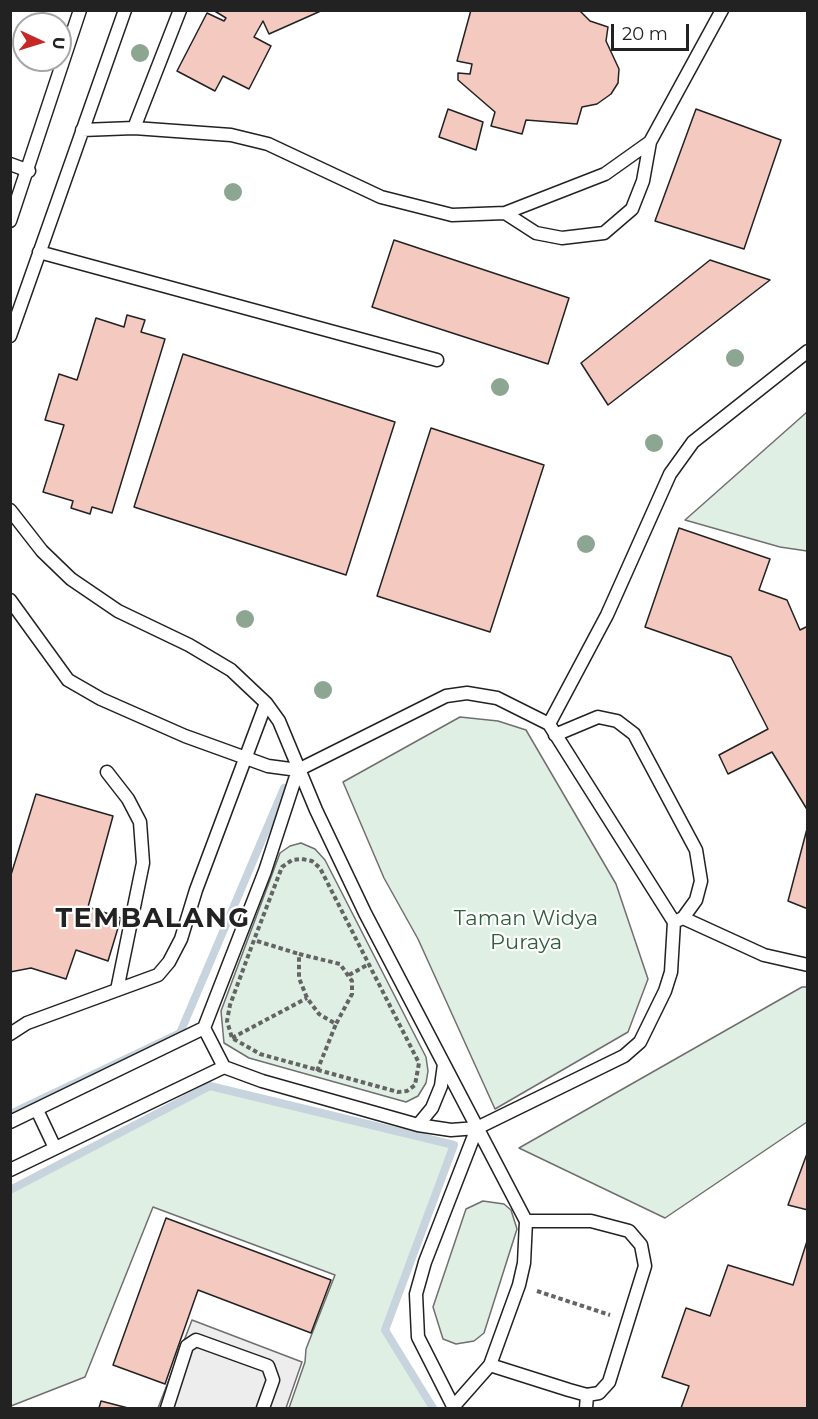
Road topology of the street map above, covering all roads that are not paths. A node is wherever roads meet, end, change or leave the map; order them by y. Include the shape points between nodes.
1 (80, 10) edge
2 (125, 10) edge
3 (180, 10) edge
4 (722, 10) edge
5 (134, 128) junction
6 (82, 130) junction
7 (650, 142) junction
8 (10, 164) edge
9 (29, 171) junction
10 (505, 213) junction
11 (11, 216) edge
12 (39, 252) junction
13 (10, 336) edge
14 (807, 351) edge
15 (437, 360) dead end
16 (10, 510) edge
17 (10, 600) edge
18 (266, 703) junction
19 (552, 729) junction
20 (246, 758) junction
21 (298, 770) junction
22 (106, 772) dead end
23 (679, 920) junction
24 (807, 965) edge
25 (117, 990) junction
26 (204, 1028) junction
27 (10, 1034) edge
28 (444, 1064) junction
29 (224, 1067) junction
30 (37, 1110) junction
31 (10, 1122) edge
32 (418, 1125) junction
33 (477, 1128) junction
34 (55, 1148) junction
35 (10, 1170) edge
36 (526, 1221) junction
37 (490, 1365) junction
38 (587, 1395) junction
39 (167, 1408) edge
40 (263, 1408) edge
41 (454, 1408) edge
42 (586, 1408) edge

1 - 9 lane
2 - 6 lane
3 - 5 lane
4 - 7 lane
5 - 6 lane
5 - 10 lane via 231,135 268,144 381,198 452,215
6 - 12 lane
7 - 10 lane via 605,174
7 - 10 lane via 643,181 632,209 604,233 562,238 536,233
8 - 9 lane
9 - 11 lane
12 - 13 lane
12 - 15 lane
14 - 19 lane via 693,442 670,474
16 - 18 lane via 42,551 71,579 118,611 231,670
17 - 20 lane via 68,680 112,704
18 - 20 lane
18 - 21 lane via 279,721
19 - 21 lane via 497,698 467,693 446,696
19 - 23 lane
19 - 23 lane via 598,717 617,721 634,734 696,850 701,881 696,900
20 - 21 lane
20 - 25 lane via 170,962 158,975
21 - 26 lane
21 - 28 lane via 337,856
22 - 25 lane via 128,799 140,822 142,853
23 - 24 lane via 764,955
23 - 33 lane via 665,992 640,1042 624,1056
25 - 27 lane via 27,1023
26 - 29 lane
26 - 30 lane
28 - 32 lane via 432,1108
28 - 33 lane
29 - 32 lane
29 - 34 lane
30 - 31 lane
30 - 34 lane
32 - 33 lane via 451,1130
33 - 36 lane
33 - 41 lane via 416,1294 418,1337
34 - 35 lane
36 - 37 lane via 519,1285
36 - 38 lane via 591,1221 629,1231 640,1245 645,1266 609,1382 599,1393
37 - 38 lane
37 - 41 lane
38 - 42 lane
39 - 40 lane via 187,1346 196,1340 268,1366 273,1380

